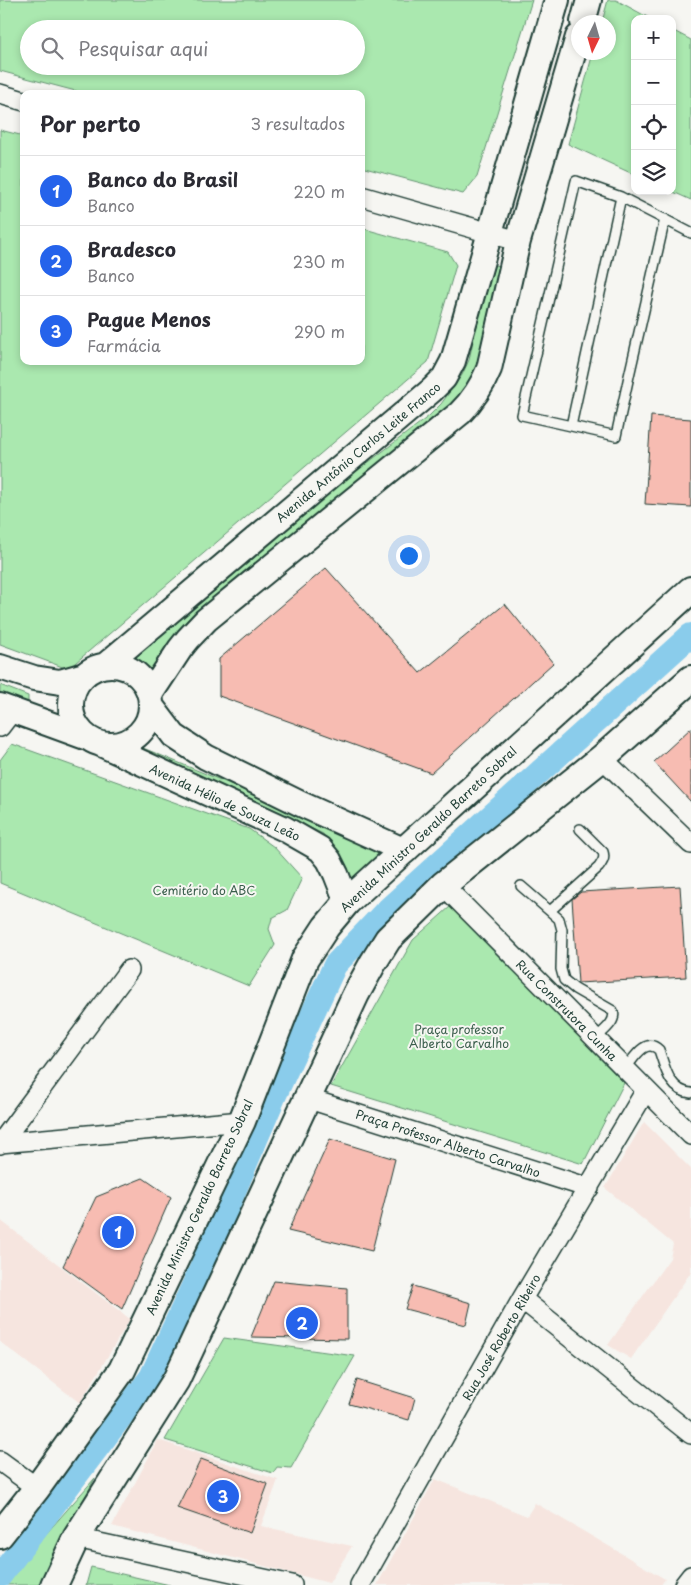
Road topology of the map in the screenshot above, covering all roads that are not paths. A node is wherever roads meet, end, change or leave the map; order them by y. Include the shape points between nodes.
1 (557, 0) edge
2 (589, 0) edge
3 (585, 15) edge
4 (571, 60) edge
5 (0, 94) edge
6 (20, 100) edge
7 (365, 197) edge
8 (621, 197) junction
9 (665, 219) junction
10 (489, 232) junction
11 (691, 233) edge
12 (518, 241) junction
13 (571, 426) junction
14 (691, 590) edge
15 (107, 664) junction
16 (0, 667) edge
17 (82, 676) junction
18 (691, 679) edge
19 (151, 700) junction
20 (4, 715) edge
21 (95, 741) junction
22 (602, 758) junction
23 (580, 829) dead end
24 (691, 844) edge
25 (405, 851) junction
26 (443, 885) junction
27 (521, 886) dead end
28 (347, 902) junction
29 (550, 912) junction
30 (129, 970) dead end
31 (595, 1039) junction
32 (625, 1069) junction
33 (646, 1090) junction
34 (691, 1093) edge
35 (306, 1098) junction
36 (242, 1121) junction
37 (691, 1135) edge
38 (0, 1143) edge
39 (589, 1188) junction
40 (522, 1299) junction
41 (691, 1434) edge
42 (0, 1461) edge
43 (37, 1488) junction
44 (0, 1535) edge
45 (76, 1538) junction
46 (691, 1576) edge
47 (54, 1585) edge
48 (292, 1585) edge
49 (360, 1585) edge
50 (684, 1585) edge

1 - 10 street, Avenida Antônio Carlos Leite Franco
2 - 3 street
4 - 12 street
5 - 6 street
7 - 10 street
8 - 9 lane
8 - 13 lane
8 - 13 lane via 576,181 522,415
9 - 11 lane
9 - 13 lane via 616,436
10 - 12 street
10 - 15 street, Avenida Antônio Carlos Leite Franco via 453,361 444,378
12 - 19 street via 489,369 473,400 206,620 188,638
14 - 25 main road, Avenida Ministro Geraldo Barreto Sobral
15 - 17 street, Avenida Antônio Carlos Leite Franco
15 - 19 street via 121,665 134,671 144,681
16 - 17 street via 60,682
17 - 21 street via 70,702 72,716 78,728
18 - 22 main road
19 - 21 street via 149,721 141,733 116,745
19 - 25 street via 174,736 206,757
20 - 21 street, Avenida Hélio de Souza Leão
21 - 28 street, Avenida Hélio de Souza Leão via 285,828 320,849 329,860
22 - 24 street
22 - 26 main road
23 - 29 lane via 603,852 603,861
25 - 28 main road, Avenida Ministro Geraldo Barreto Sobral
26 - 31 street, Rua Construtora Cunha
26 - 35 main road via 388,939 356,994
27 - 29 lane
28 - 36 main road, Avenida Ministro Geraldo Barreto Sobral via 305,959
29 - 31 lane via 559,918 561,924 564,980 614,1011 614,1020
30 - 38 street
31 - 32 street, Rua Construtora Cunha
32 - 33 street, Rua Construtora Cunha
32 - 34 lane via 642,1048 655,1047 671,1081 682,1092
33 - 37 street, Rua Construtora Cunha
33 - 39 street, Rua José Roberto Ribeiro
35 - 39 street, Praça Professor Alberto Carvalho
35 - 45 main road via 176,1380
36 - 38 street
36 - 43 main road, Avenida Ministro Geraldo Barreto Sobral via 122,1370
39 - 40 street, Rua José Roberto Ribeiro
40 - 41 street
40 - 49 street, Rua José Roberto Ribeiro
42 - 43 street
43 - 44 main road, Avenida Ministro Geraldo Barreto Sobral
45 - 47 main road
45 - 48 street
46 - 50 street

